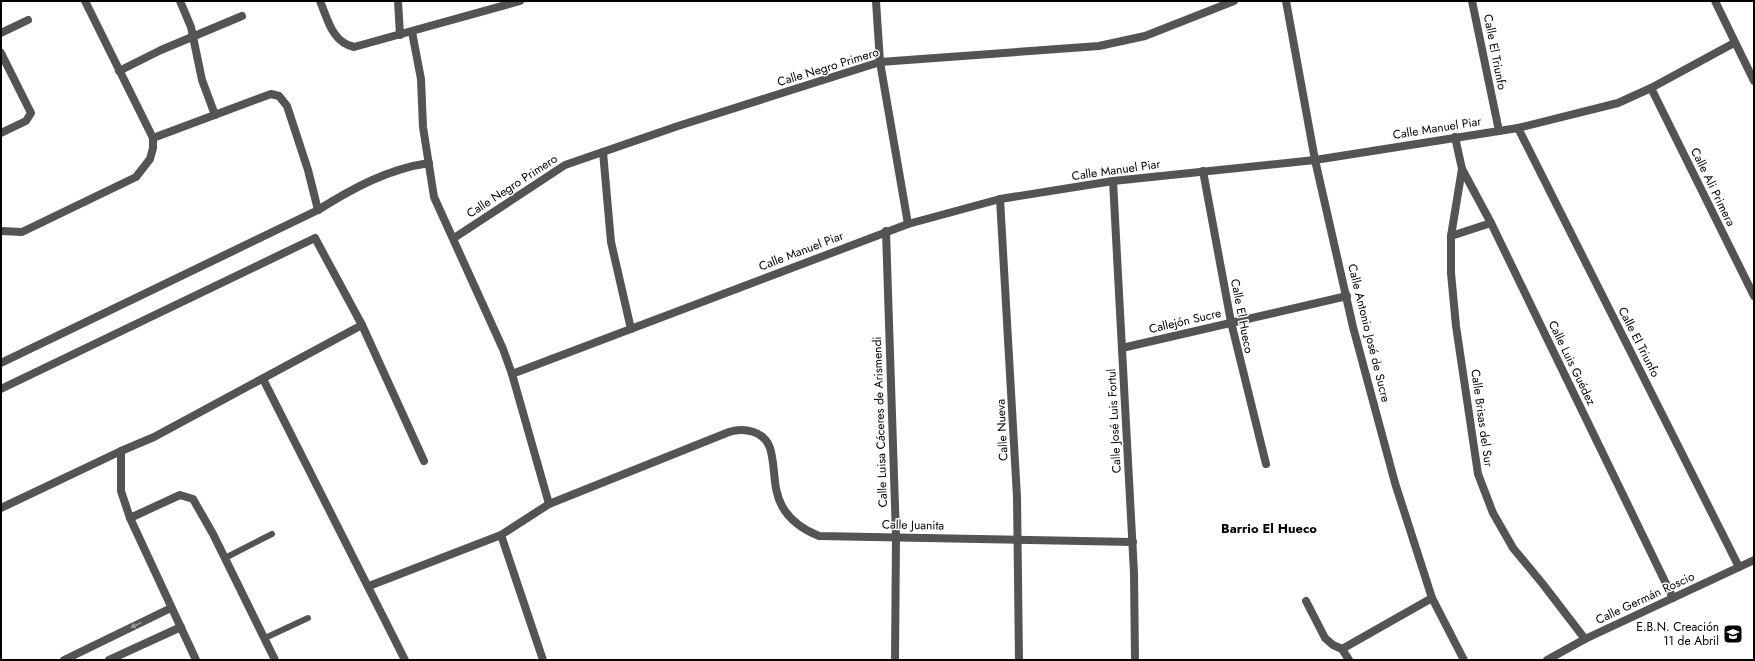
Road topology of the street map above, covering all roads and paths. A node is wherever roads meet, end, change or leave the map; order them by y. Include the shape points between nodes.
1 (85, 1) edge
2 (180, 1) edge
3 (320, 1) edge
4 (398, 1) edge
5 (520, 1) edge
6 (876, 1) edge
7 (1234, 1) edge
8 (1286, 1) edge
9 (1472, 1) edge
10 (1715, 1) edge
11 (242, 16) dead end
12 (28, 20) dead end
13 (412, 32) junction
14 (1, 34) edge
15 (400, 35) junction
16 (192, 37) junction
17 (1734, 43) junction
18 (1, 53) edge
19 (880, 62) junction
20 (120, 71) junction
21 (1754, 81) edge
22 (1651, 88) junction
23 (215, 115) junction
24 (1518, 128) junction
25 (1499, 131) junction
26 (1, 133) edge
27 (1455, 137) junction
28 (153, 138) junction
29 (603, 152) junction
30 (1314, 160) junction
31 (429, 163) junction
32 (1462, 169) junction
33 (1203, 171) junction
34 (1113, 181) junction
35 (1000, 199) junction
36 (318, 210) junction
37 (1491, 223) junction
38 (908, 224) junction
39 (1, 231) edge
40 (886, 232) junction
41 (1451, 236) junction
42 (454, 238) junction
43 (1347, 296) junction
44 (1754, 296) edge
45 (1231, 322) junction
46 (362, 326) junction
47 (631, 329) junction
48 (1122, 348) junction
49 (1, 364) edge
50 (512, 374) junction
51 (264, 379) junction
52 (1, 389) edge
53 (121, 450) junction
54 (424, 461) dead end
55 (1266, 464) dead end
56 (549, 504) junction
57 (1, 508) edge
58 (130, 518) junction
59 (272, 534) dead end
60 (501, 535) junction
61 (896, 537) junction
62 (1018, 540) junction
63 (1133, 542) junction
64 (225, 558) junction
65 (1754, 560) edge
66 (1739, 567) junction
67 (369, 586) junction
68 (1432, 598) junction
69 (1673, 598) junction
70 (1306, 601) dead end
71 (171, 608) junction
72 (308, 618) dead end
73 (181, 627) junction
74 (265, 638) junction
75 (1585, 639) junction
76 (1342, 649) junction
77 (64, 660) edge
78 (109, 660) edge
79 (196, 660) edge
80 (275, 660) edge
81 (405, 660) edge
82 (543, 660) edge
83 (895, 660) edge
84 (1019, 660) edge
85 (1135, 660) edge
86 (1349, 660) edge
87 (1464, 660) edge
88 (1547, 660) edge

1 - 20 street
2 - 16 street via 186,12
3 - 15 street via 337,39 344,45 354,47
4 - 15 street
5 - 13 street
6 - 19 street
7 - 19 street, Calle Negro Primero via 1145,36 1100,46
8 - 30 street, Calle Antonio José de Sucre
9 - 25 street, Calle El Triunfo
10 - 17 street
11 - 16 street
12 - 14 street
13 - 15 street
13 - 31 street via 421,79 423,127
16 - 20 street
16 - 23 street via 202,80
17 - 21 street
17 - 22 street, Calle Manuel Piar
18 - 26 street via 31,113 26,121
19 - 29 street, Calle Negro Primero
19 - 38 street
20 - 28 street
22 - 24 street, Calle Manuel Piar via 1618,103
22 - 44 street, Calle Ali Primera
23 - 28 street
23 - 36 street via 271,94 282,98 308,170
24 - 25 street, Calle Manuel Piar
24 - 66 street, Calle El Triunfo
25 - 27 street, Calle Manuel Piar
27 - 30 street, Calle Manuel Piar
27 - 32 street, Calle Luis Guédez
28 - 39 street via 150,159 136,177 22,232
29 - 42 street, Calle Negro Primero via 565,166
29 - 47 street via 611,242
30 - 33 street, Calle Manuel Piar
30 - 43 street, Calle Antonio José de Sucre
31 - 36 street via 392,171 346,192
31 - 42 street via 434,198
32 - 37 street, Calle Luis Guédez
32 - 41 street, Calle Brisas del Sur
33 - 34 street, Calle Manuel Piar
33 - 45 street, Calle El Hueco
34 - 35 street, Calle Manuel Piar
34 - 48 street, Calle José Luis Fortul
35 - 38 street, Calle Manuel Piar
35 - 62 street, Calle Nueva
36 - 49 street
37 - 41 street
37 - 69 street, Calle Luis Guédez
38 - 40 street, Calle Manuel Piar
40 - 47 street, Calle Manuel Piar
40 - 61 street, Calle Luisa Cáceres de Arismendi
41 - 75 street, Calle Brisas del Sur via 1451,273 1456,326 1478,474 1493,514 1512,548
42 - 50 street
43 - 45 street, Callejón Sucre
43 - 68 street, Calle Antonio José de Sucre via 1395,483
45 - 48 street, Callejón Sucre
45 - 55 street, Calle El Hueco
46 - 51 street
46 - 52 street via 315,238
46 - 54 street
47 - 50 street, Calle Manuel Piar
48 - 63 street, Calle José Luis Fortul
50 - 56 street
51 - 53 street via 154,437
51 - 67 street
53 - 57 street
53 - 58 street via 121,491
56 - 60 street
56 - 61 street, Calle Juanita via 736,430 751,431 758,434 770,449 780,502 787,514 802,528 819,536
58 - 64 street via 180,495 189,497 193,499
58 - 71 street
59 - 64 lane
60 - 67 street
60 - 82 street
61 - 62 street, Calle Juanita
61 - 83 street, Calle Luisa Cáceres de Arismendi
62 - 63 street, Calle Juanita
62 - 84 street, Calle Nueva
63 - 85 street, Calle José Luis Fortul
64 - 74 street
65 - 66 street, Calle Germán Roscio
66 - 69 street, Calle Germán Roscio
67 - 81 street
68 - 76 street
68 - 87 street, Calle Antonio José de Sucre
69 - 75 street, Calle Germán Roscio
70 - 76 street via 1325,638
71 - 73 street
71 -> 77 street
72 - 74 lane
73 - 78 street
73 - 79 street
74 - 80 street
75 - 88 street, Calle Germán Roscio
76 - 86 street

